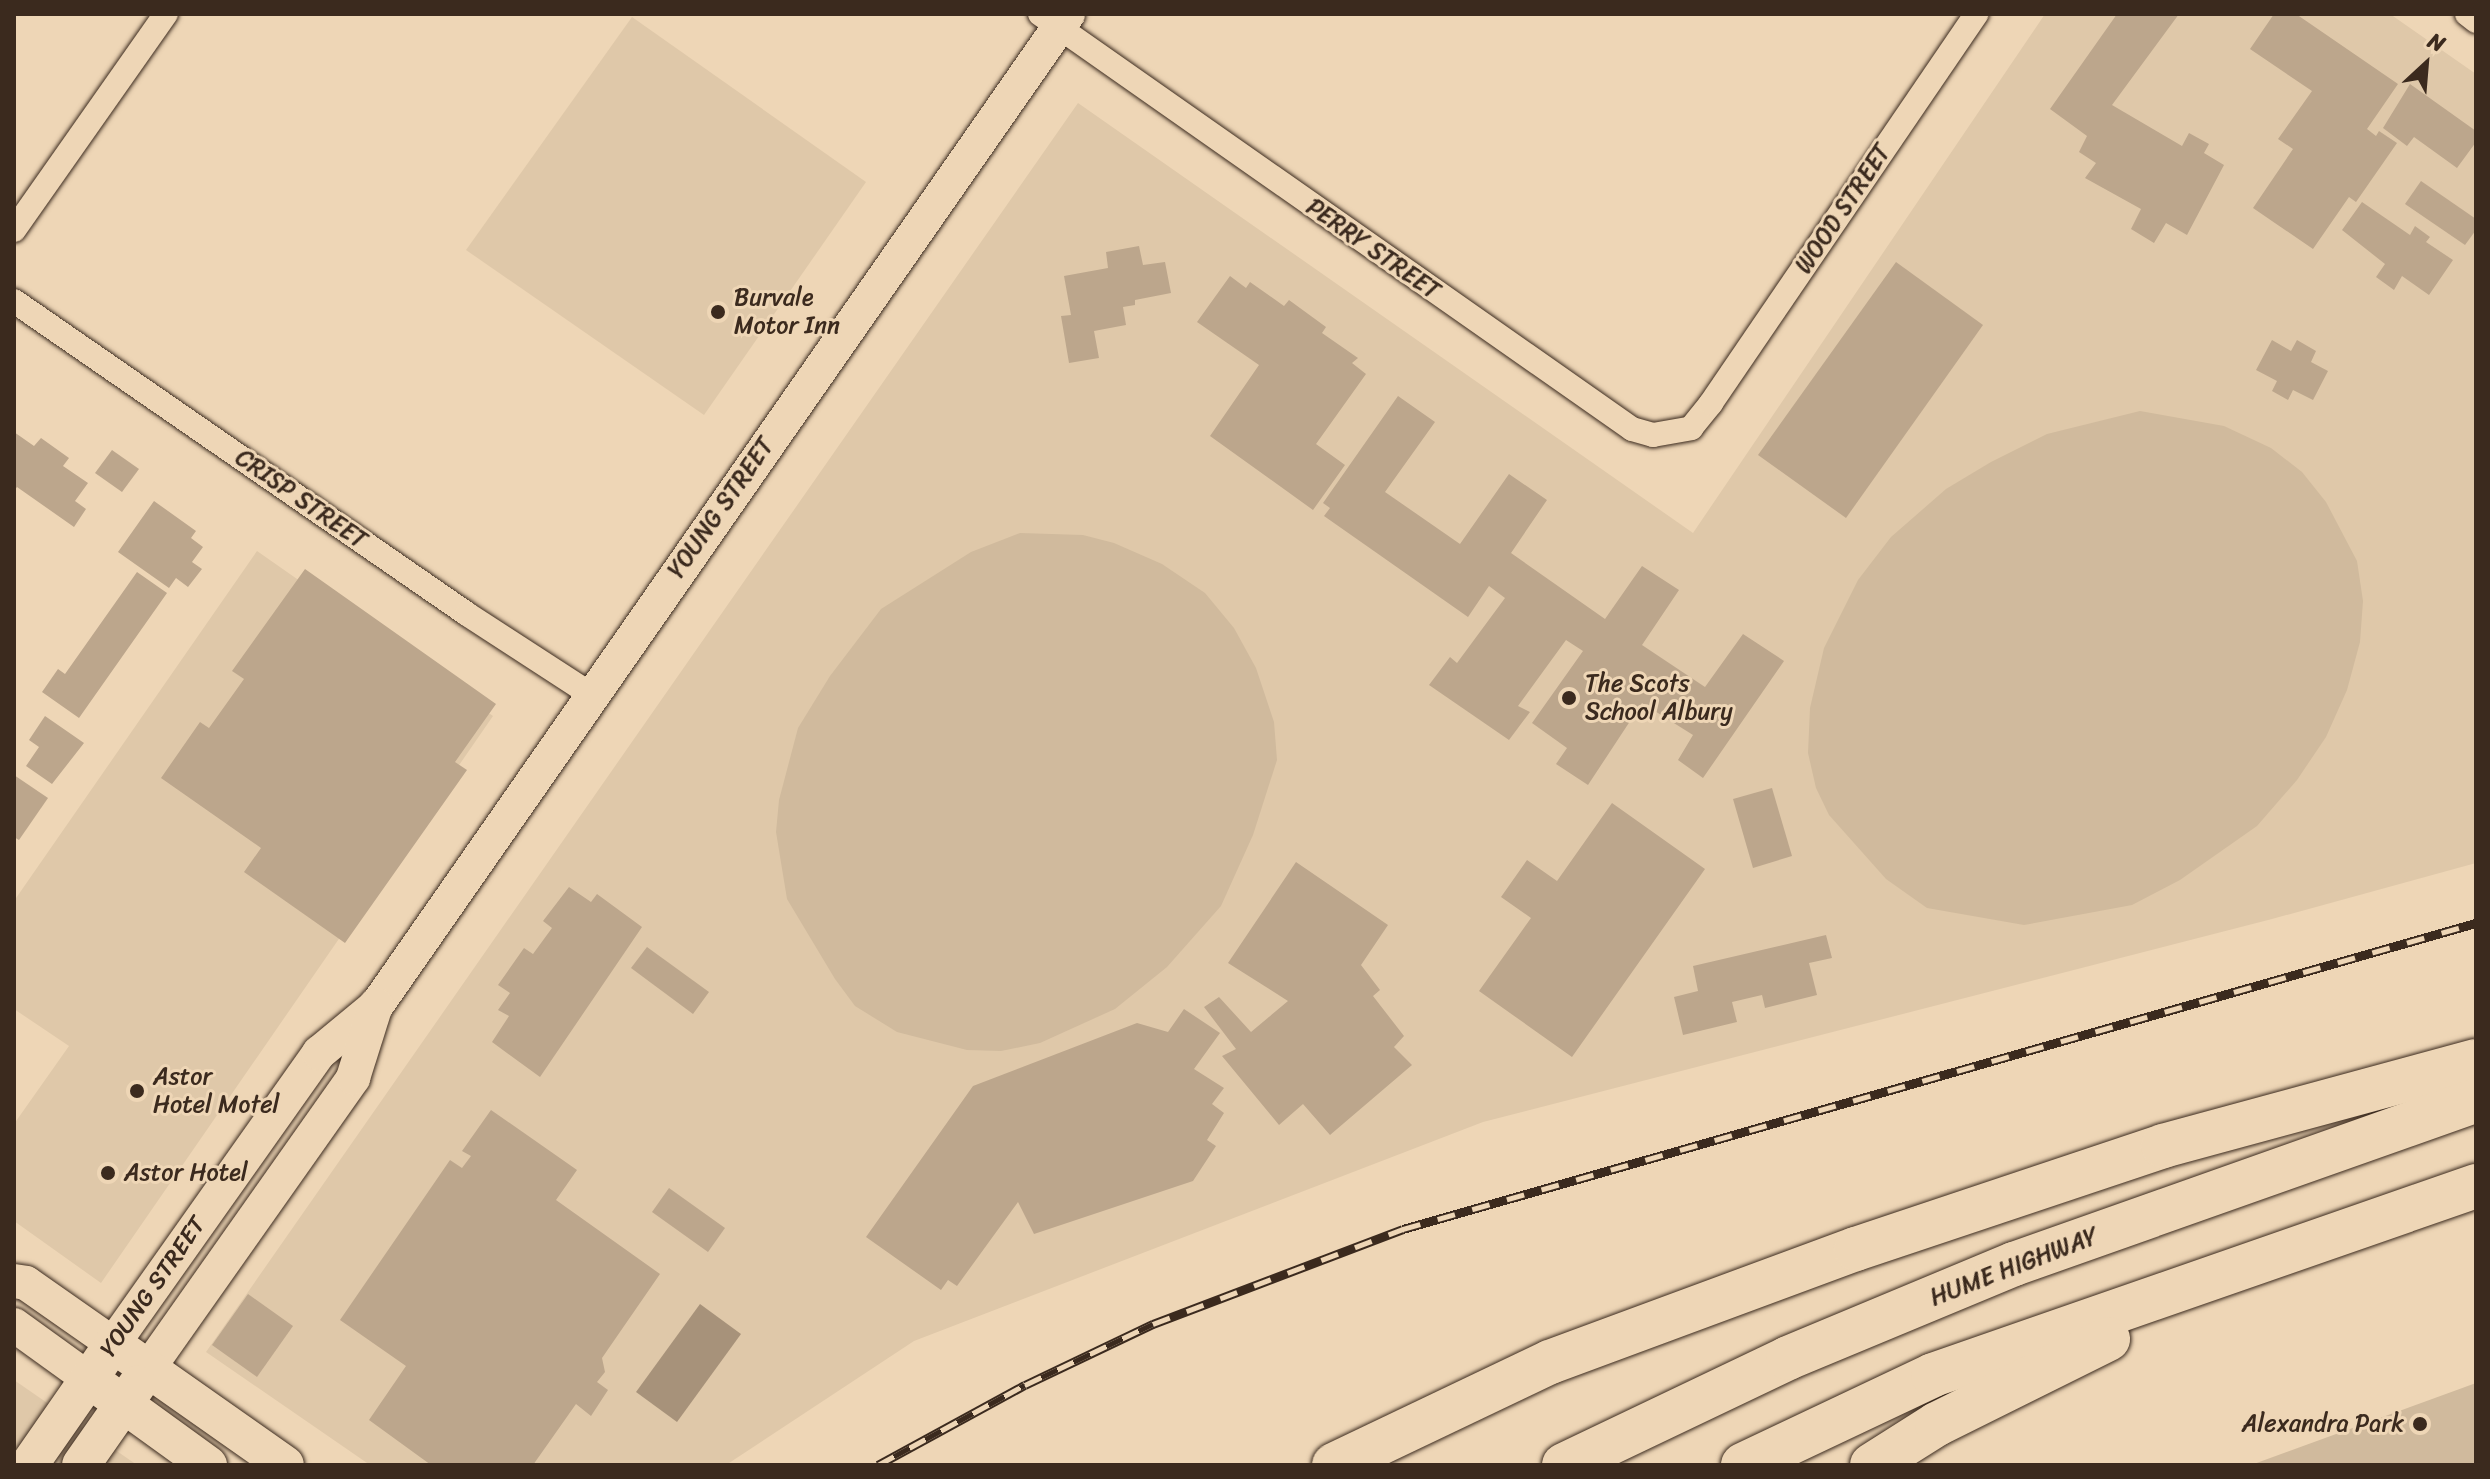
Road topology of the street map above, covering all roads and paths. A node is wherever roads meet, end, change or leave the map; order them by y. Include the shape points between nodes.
1 (166, 14) edge
2 (1976, 14) edge
3 (2467, 14) edge
4 (1056, 18) edge
5 (2476, 21) edge
6 (14, 230) edge
7 (14, 301) edge
8 (1711, 403) joint
9 (590, 694) junction
10 (377, 1005) junction
11 (2476, 1061) edge
12 (2476, 1100) edge
13 (2476, 1186) edge
14 (2298, 1248) junction
15 (14, 1281) edge
16 (14, 1325) edge
17 (113, 1344) junction
18 (148, 1369) junction
19 (89, 1379) junction
20 (123, 1405) junction
21 (29, 1465) edge
22 (81, 1465) edge
23 (208, 1465) edge
24 (285, 1465) edge
25 (1334, 1465) edge
26 (1564, 1465) edge
27 (1743, 1465) edge
28 (1872, 1465) edge

1 - 6 street
2 - 8 street, WOOD STREET
3 - 5 street
4 - 8 street, PERRY STREET via 1632,429 1653,435 1691,428
4 - 9 main road, YOUNG STREET
7 - 9 street, CRISP STREET
9 - 10 main road, YOUNG STREET
10 - 17 main road, YOUNG STREET via 319,1053
10 - 18 main road, YOUNG STREET via 353,1078
11 - 25 highway via 2163,1146 1856,1249 1550,1362
12 - 26 highway, HUME HIGHWAY via 2014,1264 1788,1358
13 - 14 highway
14 - 27 highway via 1933,1375
14 - 28 highway via 1937,1424
15 - 17 main road via 26,1283
16 - 19 main road
17 - 18 main road
17 - 19 main road, YOUNG STREET
18 - 20 main road, YOUNG STREET
18 - 24 main road
19 - 20 main road
19 - 21 main road, YOUNG STREET
20 - 22 main road, YOUNG STREET
20 - 23 main road

